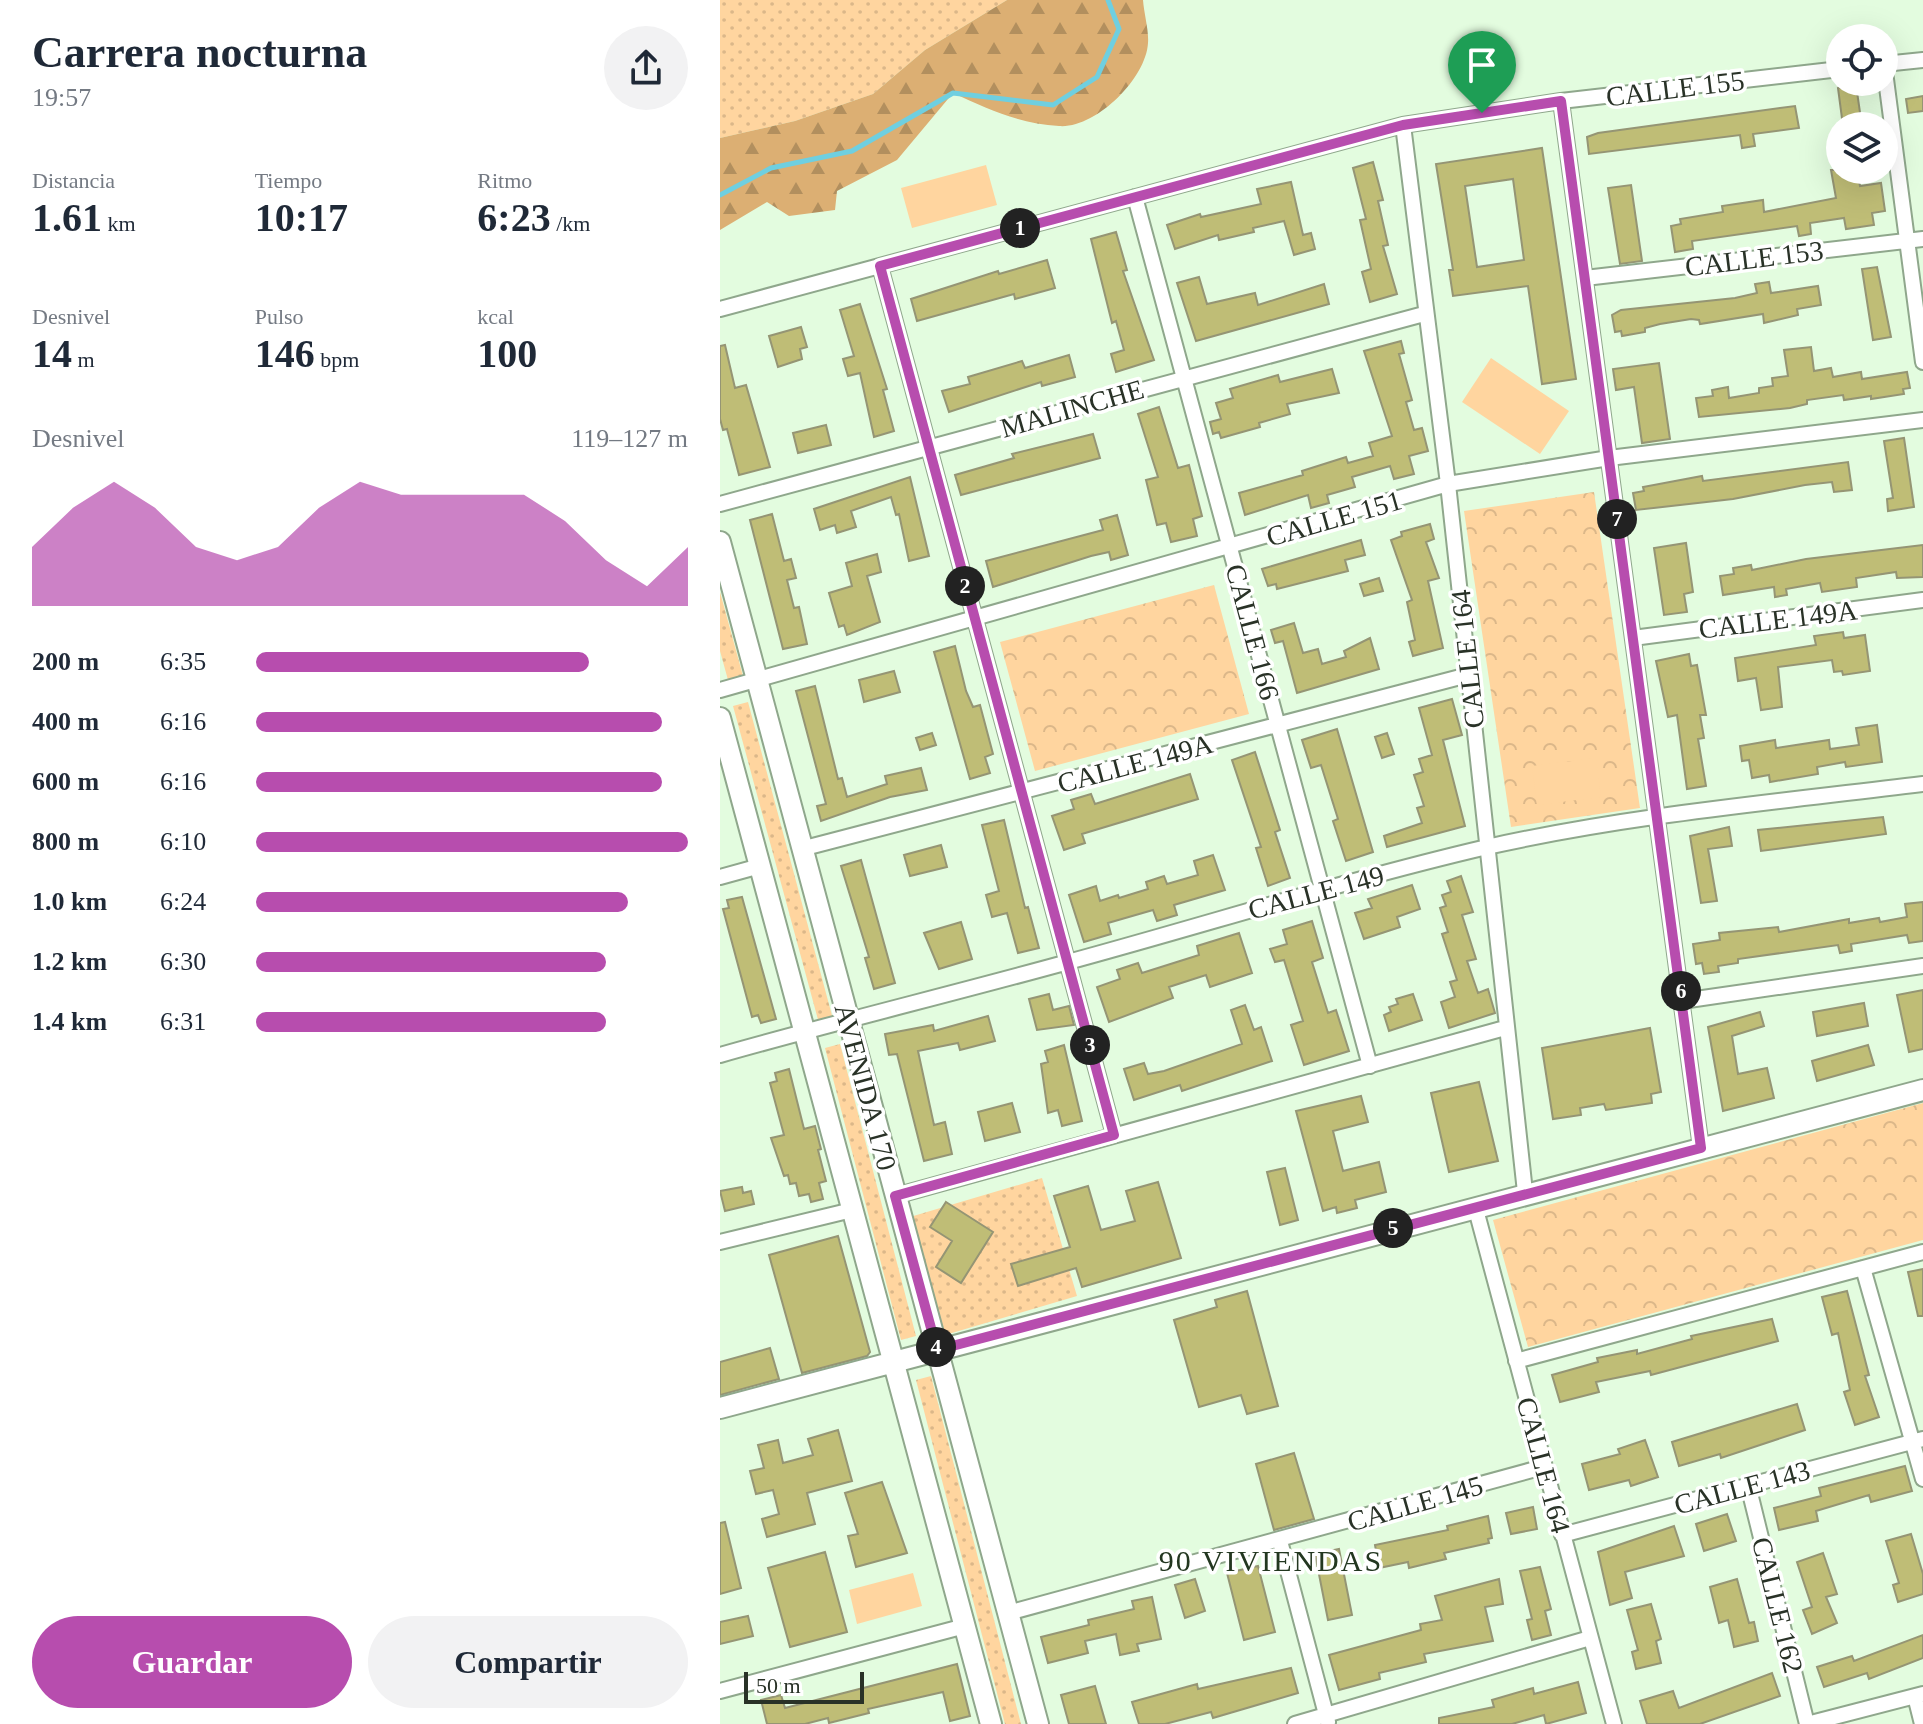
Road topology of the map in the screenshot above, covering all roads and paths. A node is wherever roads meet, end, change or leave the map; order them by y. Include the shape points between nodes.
1 (1923, 60) edge
2 (1898, 63) edge
3 (1826, 71) edge
4 (1888, 96) edge
5 (1561, 101) junction
6 (1403, 125) junction
7 (1135, 197) junction
8 (1923, 239) edge
9 (1907, 240) junction
10 (880, 266) junction
11 (1585, 278) junction
12 (720, 309) edge
13 (1424, 314) junction
14 (1923, 362) edge
15 (1184, 376) junction
16 (1923, 420) edge
17 (928, 448) junction
18 (1609, 458) junction
19 (1448, 484) junction
20 (720, 504) edge
21 (720, 542) edge
22 (1231, 548) junction
23 (1923, 600) edge
24 (975, 620) junction
25 (1633, 638) junction
26 (1468, 675) junction
27 (757, 679) junction
28 (720, 690) edge
29 (720, 718) edge
30 (1278, 723) junction
31 (1923, 784) edge
32 (1020, 794) junction
33 (1659, 816) junction
34 (1489, 847) junction
35 (801, 849) junction
36 (760, 866) junction
37 (720, 877) edge
38 (1324, 888) junction
39 (1067, 962) junction
40 (1923, 966) edge
41 (1682, 1001) junction
42 (847, 1018) junction
43 (1505, 1028) junction
44 (804, 1031) junction
45 (720, 1055) edge
46 (1370, 1066) junction
47 (1923, 1090) edge
48 (1114, 1135) junction
49 (1701, 1148) junction
50 (1525, 1192) junction
51 (895, 1196) junction
52 (1475, 1206) junction
53 (852, 1210) junction
54 (720, 1242) edge
55 (1923, 1252) edge
56 (1863, 1268) junction
57 (937, 1350) junction
58 (1516, 1361) junction
59 (894, 1362) junction
60 (720, 1408) edge
61 (1918, 1440) edge
62 (1543, 1467) junction
63 (1923, 1479) edge
64 (1748, 1485) junction
65 (1562, 1535) junction
66 (1280, 1541) junction
67 (1008, 1613) junction
68 (965, 1626) junction
69 (1590, 1638) junction
70 (720, 1691) edge
71 (1919, 1695) edge
72 (1327, 1720) edge
73 (991, 1724) edge
74 (1038, 1724) edge
75 (1295, 1724) edge
76 (1614, 1724) edge
77 (1807, 1724) edge
78 (1922, 1724) edge

1 - 2 street
3 - 5 street, CALLE 155
4 - 9 street
5 - 6 street, CALLE 155
5 - 11 street
6 - 7 street, CALLE 155
6 - 13 street, CALLE 164
7 - 10 street, CALLE 155
7 - 15 street, CALLE 166
8 - 9 street, CALLE 153
9 - 11 street, CALLE 153
9 - 14 street
10 - 12 street, CALLE 155
10 - 17 street
11 - 18 street
13 - 15 street, MALINCHE
13 - 19 street, CALLE 164
15 - 17 street, MALINCHE
15 - 22 street, CALLE 166
16 - 18 street, CALLE 151
17 - 20 street, MALINCHE
17 - 24 street
18 - 19 street, CALLE 151
18 - 25 street
19 - 22 street, CALLE 151
19 - 26 street, CALLE 164
21 - 27 main road, AVENIDA 170
22 - 24 street, CALLE 151
22 - 30 street, CALLE 166
23 - 25 street, CALLE 149A
24 - 27 street, CALLE 151
24 - 32 street
25 - 33 street
26 - 30 street, CALLE 149A
26 - 34 street, CALLE 164
27 - 28 street
27 - 35 main road, AVENIDA 170
29 - 36 main road, AVENIDA 170
30 - 32 street, CALLE 149A
30 - 38 street, CALLE 166
31 - 33 street, CALLE 149
32 - 35 street, CALLE 149A
32 - 39 street
33 - 34 street, CALLE 149
33 - 41 street
34 - 38 street, CALLE 149
34 - 43 street, CALLE 164
35 - 42 main road, AVENIDA 170
36 - 37 street
36 - 44 main road, AVENIDA 170
38 - 39 street, CALLE 149
38 - 46 street, CALLE 166
39 - 42 street, CALLE 149
39 - 48 street
40 - 41 street
41 - 49 street
42 - 44 street, CALLE 149
42 - 51 main road, AVENIDA 170
43 - 46 street
43 - 50 street, CALLE 164
44 - 45 street, CALLE 149
44 - 53 main road, AVENIDA 170
46 - 48 street
47 - 49 main road
48 - 51 street
49 - 50 main road
50 - 52 main road
51 - 57 main road, AVENIDA 170
52 - 57 main road
52 - 58 street, CALLE 164
53 - 54 street
53 - 59 main road, AVENIDA 170
55 - 56 street
56 - 58 street
56 - 61 street
57 - 59 main road
57 - 67 main road, AVENIDA 170
58 - 62 street, CALLE 164
59 - 60 main road
59 - 68 main road, AVENIDA 170
61 - 63 street
61 - 64 street, CALLE 143
62 - 65 street, CALLE 164
62 - 66 street, CALLE 145
64 - 65 street, CALLE 143
64 - 77 street, CALLE 162
65 - 69 street, CALLE 164
66 - 67 street, CALLE 145
66 - 72 street
67 - 74 main road, AVENIDA 170
68 - 70 street
68 - 73 main road, AVENIDA 170
69 - 72 street
69 - 76 street, CALLE 164
71 - 77 street
71 - 78 street
72 - 75 street

